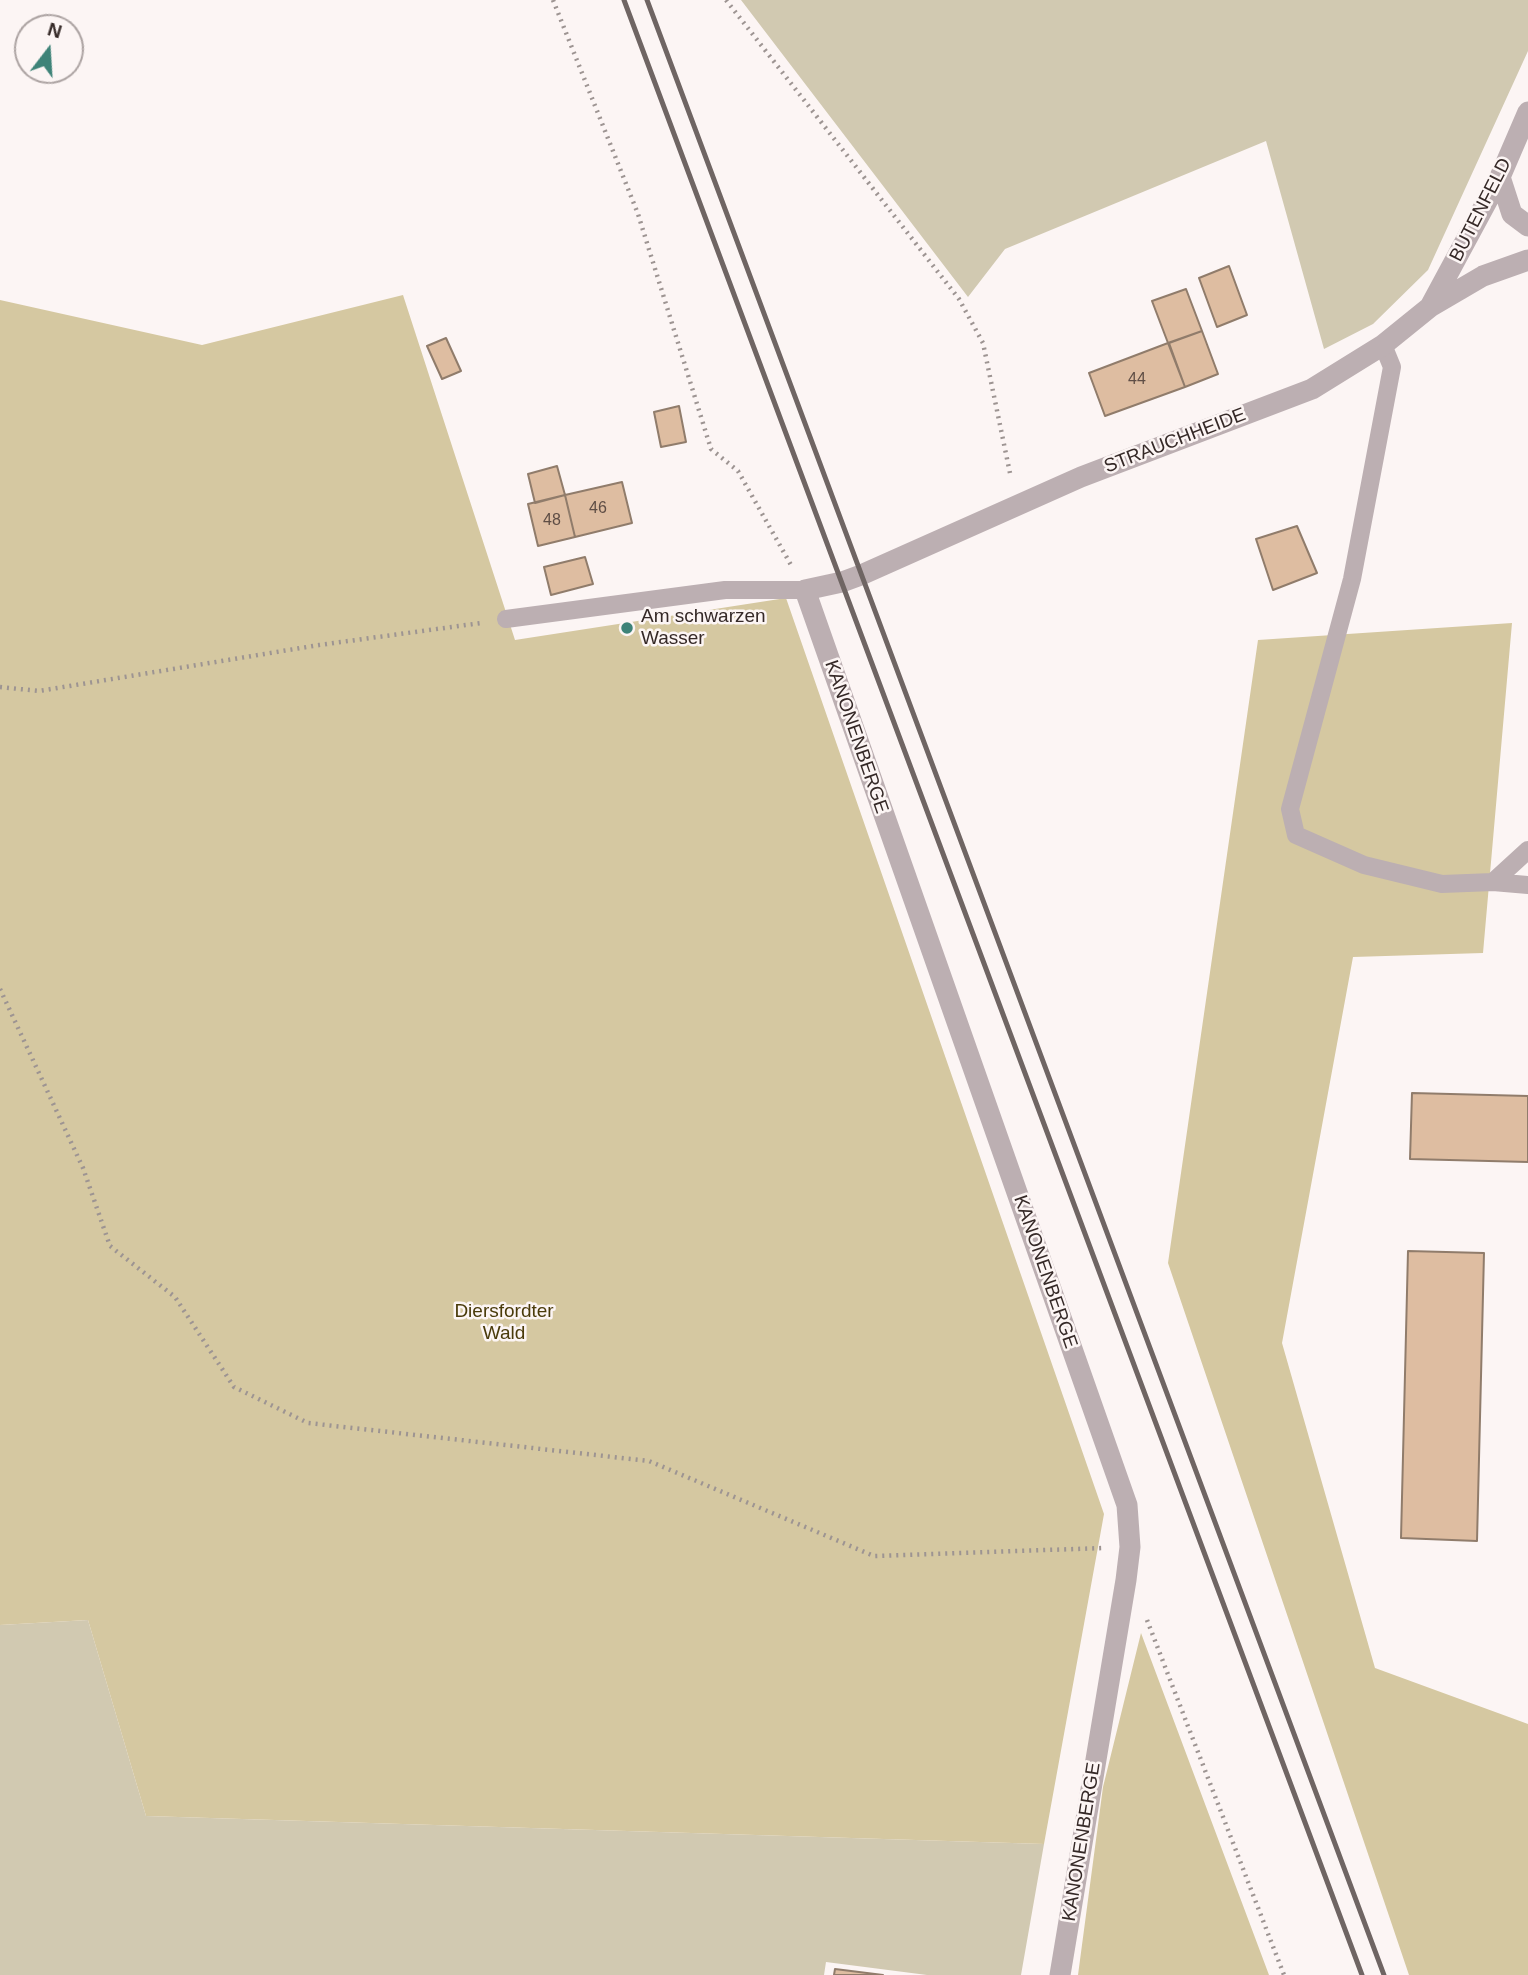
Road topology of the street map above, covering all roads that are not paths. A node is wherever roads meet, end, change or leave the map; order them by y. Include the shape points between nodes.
1 (1528, 112) edge
2 (1500, 177) junction
3 (1528, 226) edge
4 (1528, 260) edge
5 (1430, 307) junction
6 (1383, 345) junction
7 (805, 590) junction
8 (506, 620) road end
9 (1528, 850) edge
10 (1493, 882) junction
11 (1528, 885) edge
12 (1060, 1975) edge

1 - 2 street, BUTENFELD
2 - 3 street via 1512,214
2 - 5 street, BUTENFELD
4 - 5 street, STRAUCHHEIDE via 1483,276
5 - 6 street, STRAUCHHEIDE
6 - 7 street, STRAUCHHEIDE via 1312,389 1081,477 861,575
6 - 10 lane via 1392,367 1352,579 1290,809 1296,835 1364,865 1442,884
7 - 8 lane via 725,590
7 - 12 street, KANONENBERGE via 1127,1505 1130,1547 1126,1580
9 - 10 lane
10 - 11 lane

